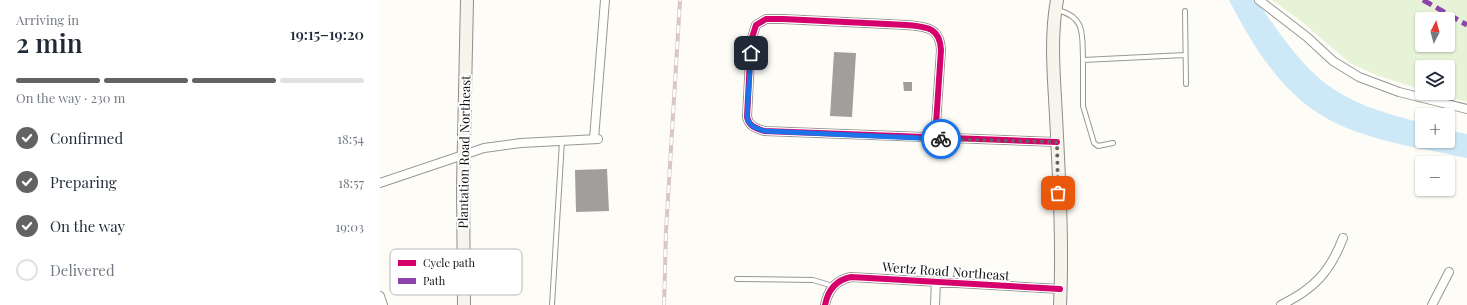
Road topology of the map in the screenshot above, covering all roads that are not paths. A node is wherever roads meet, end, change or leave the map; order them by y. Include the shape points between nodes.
1 (467, 0) edge
2 (604, 0) edge
3 (1259, 0) edge
4 (1056, 5) edge
5 (1185, 11) dead end
6 (1185, 55) junction
7 (1083, 60) junction
8 (1186, 84) dead end
9 (1467, 109) edge
10 (935, 139) junction
11 (562, 141) junction
12 (1057, 142) junction
13 (1113, 143) dead end
14 (463, 154) junction
15 (380, 183) edge
16 (1343, 238) dead end
17 (464, 249) edge
18 (1449, 272) dead end
19 (738, 278) dead end
20 (936, 282) junction
21 (833, 286) junction
22 (1060, 289) junction
23 (464, 295) edge
24 (380, 296) edge
25 (383, 305) edge
26 (464, 305) edge
27 (552, 305) edge
28 (825, 305) edge
29 (935, 305) edge
30 (1060, 305) edge
31 (1281, 305) edge
32 (1432, 305) edge

1 - 14 main road, Plantation Road Northeast
2 - 11 street via 596,139
3 - 9 street via 1299,30 1333,61 1358,77 1399,92
4 - 7 lane via 1078,21 1082,36
4 - 12 main road via 1052,46
5 - 6 lane
6 - 7 lane
6 - 8 lane
7 - 13 lane via 1083,106 1094,143 1098,146
10 - 10 street via 942,50 936,34 926,27 766,19 754,30 748,90 748,122 755,128 764,131
10 - 12 street
11 - 14 street via 505,144
11 - 27 lane
12 - 22 main road
14 - 15 street
14 - 17 main road, Plantation Road Northeast
16 - 31 street via 1337,255 1324,275 1306,291
18 - 32 street
19 - 21 lane via 813,280
20 - 21 street, Wertz Road Northeast via 851,277 844,278
20 - 22 street, Wertz Road Northeast
20 - 29 street
21 - 28 street via 828,292
22 - 30 main road
23 - 26 main road, Plantation Road Northeast
24 - 25 street

